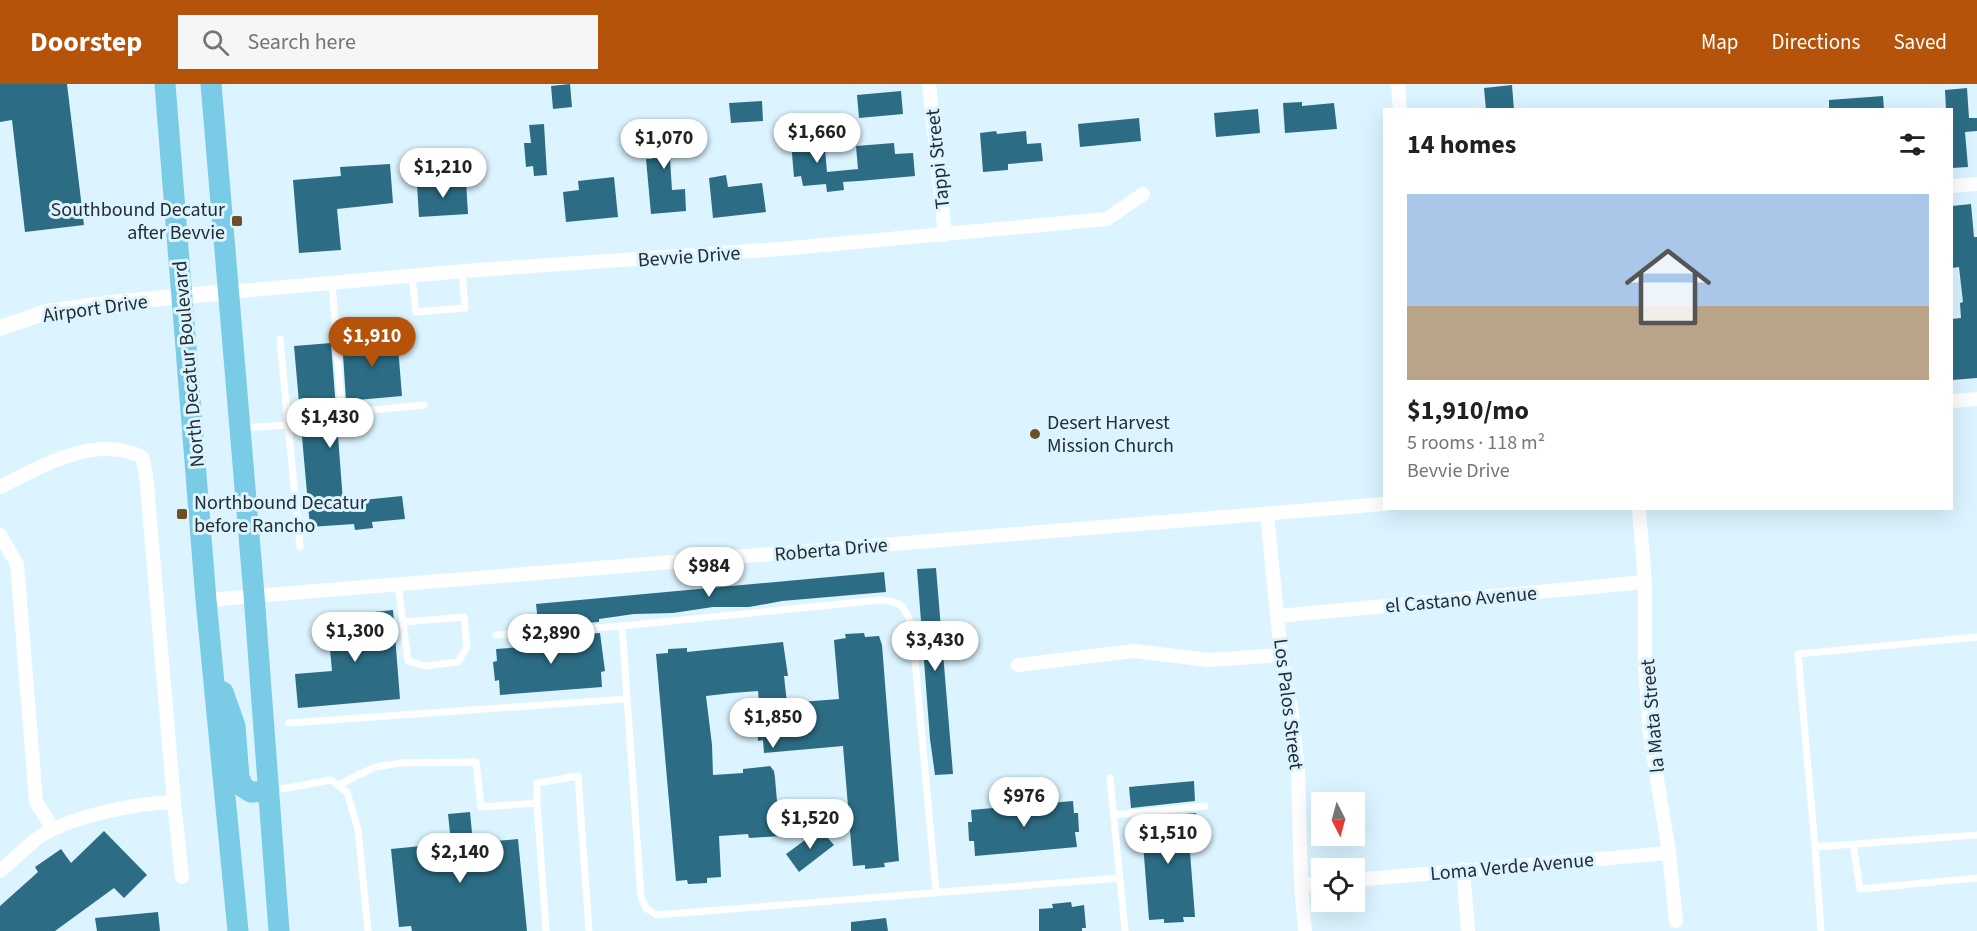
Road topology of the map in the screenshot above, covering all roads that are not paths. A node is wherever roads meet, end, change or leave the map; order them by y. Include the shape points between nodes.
1 (165, 84) edge
2 (211, 84) edge
3 (929, 84) edge
4 (1398, 84) edge
5 (1400, 108) edge
6 (1977, 184) edge
7 (1953, 186) edge
8 (1143, 194) dead end
9 (945, 235) junction
10 (462, 272) junction
11 (412, 276) junction
12 (332, 283) junction
13 (228, 292) junction
14 (182, 296) junction
15 (0, 328) edge
16 (280, 339) dead end
17 (1977, 399) edge
18 (1953, 401) edge
19 (424, 405) dead end
20 (288, 425) junction
21 (240, 428) junction
22 (0, 487) edge
23 (1383, 504) edge
24 (1639, 510) dead end
25 (1267, 514) junction
26 (0, 535) edge
27 (300, 547) dead end
28 (1645, 582) junction
29 (398, 584) junction
30 (254, 595) junction
31 (206, 600) junction
32 (1278, 616) junction
33 (403, 622) junction
34 (622, 626) junction
35 (496, 635) dead end
36 (1977, 637) edge
37 (1281, 655) junction
38 (212, 663) junction
39 (1018, 665) dead end
40 (627, 699) junction
41 (289, 723) dead end
42 (1110, 778) dead end
43 (338, 785) junction
44 (269, 791) junction
45 (174, 802) junction
46 (537, 803) junction
47 (1205, 806) dead end
48 (1114, 815) junction
49 (53, 829) junction
50 (1977, 835) edge
51 (1853, 844) junction
52 (1815, 847) junction
53 (1669, 853) junction
54 (1463, 869) junction
55 (0, 871) edge
56 (182, 877) dead end
57 (1120, 878) junction
58 (1977, 878) edge
59 (1365, 879) edge
60 (1311, 884) edge
61 (1301, 885) junction
62 (936, 892) junction
63 (1676, 921) dead end
64 (238, 931) edge
65 (279, 931) edge
66 (368, 931) edge
67 (546, 931) edge
68 (589, 931) edge
69 (1125, 931) edge
70 (1305, 931) edge
71 (1468, 931) edge
72 (1821, 931) edge

1 - 14 main road, North Decatur Boulevard
2 - 13 main road
3 - 9 street, Tappi Street
4 - 5 street
6 - 7 street
8 - 9 street, Bevvie Drive via 1107,219
9 - 10 street, Bevvie Drive
10 - 11 street, Bevvie Drive
10 - 11 lane via 465,308 416,312
11 - 12 street, Bevvie Drive
12 - 13 street, Bevvie Drive
12 - 19 lane via 344,409 351,412
13 - 14 street, Airport Drive
13 - 21 main road
14 - 15 street, Airport Drive via 46,312
14 - 31 main road, North Decatur Boulevard
16 - 20 lane
17 - 18 street
20 - 21 lane
20 - 27 lane
21 - 30 main road
22 - 45 street via 72,454 106,448 142,457
23 - 25 street, Roberta Drive
24 - 28 street, la Mata Street
25 - 29 street, Roberta Drive
25 - 32 street, Los Palos Street
26 - 49 street via 16,564 36,802
28 - 32 street, el Castano Avenue
28 - 53 street, la Mata Street via 1650,735
29 - 30 street, Roberta Drive
29 - 33 lane
30 - 31 street, Roberta Drive
30 - 44 main road
31 - 38 main road, North Decatur Boulevard
32 - 37 street, Los Palos Street
33 - 33 lane via 408,661 425,666 458,662 467,646 464,617
34 - 35 lane
34 - 40 lane
34 - 62 lane via 896,601 906,611 912,626
36 - 52 lane via 1798,654
37 - 39 street via 1209,660 1134,651
37 - 61 street, Los Palos Street via 1298,769
38 - 44 main road via 235,726 243,786 251,792
38 - 64 main road, North Decatur Boulevard
40 - 41 lane
40 - 62 lane via 641,897 646,908 656,915
42 - 48 lane
43 - 44 lane via 331,780
43 - 46 lane via 375,766 476,762 481,807
43 - 66 lane via 347,792 358,829
44 - 65 main road
45 - 49 street via 111,811
45 - 56 street
46 - 67 lane
46 - 68 lane via 537,783 578,776
47 - 48 lane
48 - 57 lane
49 - 55 street
50 - 51 lane
51 - 52 lane
51 - 58 lane via 1860,889
52 - 72 lane
53 - 54 street, Loma Verde Avenue
53 - 63 street, la Mata Street
54 - 59 street, Loma Verde Avenue
54 - 71 street
57 - 62 lane
57 - 69 lane
60 - 61 street
61 - 70 street, Los Palos Street

